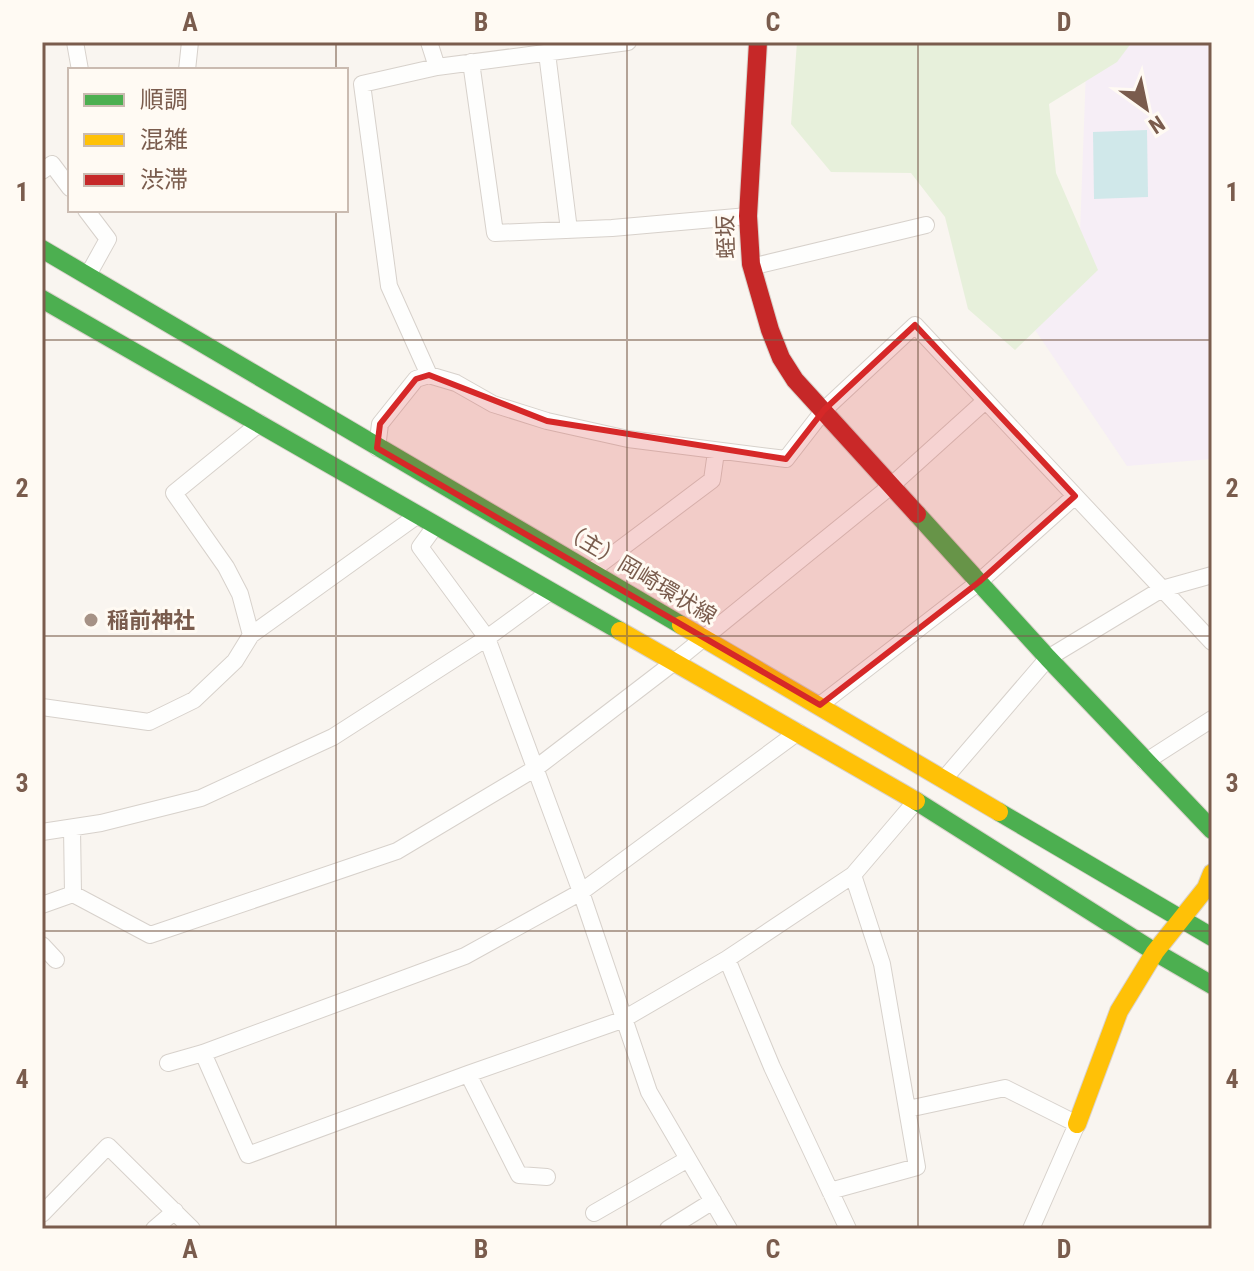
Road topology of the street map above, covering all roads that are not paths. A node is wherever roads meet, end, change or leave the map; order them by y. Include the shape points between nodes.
1 (75, 42) edge
2 (190, 42) edge
3 (429, 42) edge
4 (628, 42) edge
5 (758, 42) edge
6 (547, 53) junction
7 (471, 62) junction
8 (437, 67) junction
9 (80, 68) edge
10 (187, 68) edge
11 (42, 171) edge
12 (68, 185) edge
13 (88, 212) edge
14 (748, 216) junction
15 (926, 225) dead end
16 (569, 230) junction
17 (42, 249) edge
18 (751, 267) junction
19 (88, 275) junction
20 (42, 299) edge
21 (429, 375) junction
22 (985, 401) junction
23 (824, 410) junction
24 (260, 423) junction
25 (377, 448) junction
26 (716, 452) junction
27 (892, 485) junction
28 (1075, 496) junction
29 (418, 515) junction
30 (436, 525) junction
31 (591, 571) junction
32 (1212, 575) edge
33 (979, 582) junction
34 (1162, 589) junction
35 (551, 591) junction
36 (251, 635) junction
37 (487, 638) junction
38 (702, 638) junction
39 (1212, 642) edge
40 (1048, 658) junction
41 (673, 663) junction
42 (820, 705) junction
43 (42, 707) edge
44 (1212, 719) edge
45 (798, 732) junction
46 (1145, 762) junction
47 (536, 768) junction
48 (944, 779) junction
49 (916, 801) junction
50 (72, 828) junction
51 (1212, 830) edge
52 (42, 832) edge
53 (1212, 873) edge
54 (853, 875) junction
55 (581, 892) junction
56 (73, 894) junction
57 (42, 905) edge
58 (1183, 920) junction
59 (1212, 937) edge
60 (42, 945) edge
61 (1155, 952) junction
62 (727, 959) junction
63 (56, 960) dead end
64 (1212, 985) edge
65 (622, 1020) junction
66 (203, 1053) junction
67 (168, 1063) dead end
68 (468, 1074) junction
69 (908, 1109) junction
70 (1077, 1124) junction
71 (688, 1159) junction
72 (547, 1177) dead end
73 (830, 1191) junction
74 (713, 1201) junction
75 (175, 1211) junction
76 (594, 1213) dead end
77 (42, 1214) edge
78 (154, 1229) edge
79 (192, 1229) edge
80 (668, 1229) edge
81 (729, 1229) edge
82 (848, 1229) edge
83 (1031, 1229) edge

1 - 9 street
2 - 10 street
3 - 8 street
4 - 6 street
5 - 14 main road, 蛭坂
6 - 7 street
6 - 16 street
7 - 8 street
7 - 16 street via 495,233
8 - 21 street via 362,84 389,286
11 - 12 street via 52,164
13 - 19 street via 108,239
14 - 16 street
14 - 18 main road, 蛭坂
15 - 18 street
17 - 19 main road, （主）岡崎環状線
18 - 23 main road, 蛭坂 via 781,358
19 - 25 main road, （主）岡崎環状線
20 - 24 main road
21 - 25 street via 416,379 380,424
21 - 26 street via 547,421
22 - 23 street via 915,325
22 - 27 street
22 - 28 street
23 - 26 street via 786,459
23 - 27 main road, 蛭坂
24 - 29 main road
24 - 36 street via 174,493 226,567
25 - 31 main road, （主）岡崎環状線
26 - 31 street via 712,480
27 - 33 main road, 蛭坂
27 - 38 street
28 - 33 street
28 - 34 street
29 - 30 main road
29 - 36 street
30 - 35 main road
30 - 37 street via 420,547
31 - 38 main road, （主）岡崎環状線
32 - 34 street
33 - 40 main road, 蛭坂
33 - 42 street
34 - 39 street
34 - 40 street
35 - 37 street
35 - 41 main road
36 - 43 street via 235,661 194,700 149,722
37 - 47 street
37 - 50 street via 333,737 201,798
38 - 41 street
38 - 42 main road, （主）岡崎環状線
40 - 46 main road, 蛭坂
40 - 48 street
41 - 45 main road
41 - 47 street
42 - 48 main road, （主）岡崎環状線
44 - 46 street
45 - 49 main road
45 - 55 street
46 - 51 main road, 蛭坂
47 - 55 street
47 - 56 street via 397,851 150,935
48 - 58 main road, （主）岡崎環状線
49 - 54 street
49 - 61 main road
50 - 52 street
50 - 56 street
53 - 58 main road
54 - 62 street
54 - 69 street via 882,964
55 - 65 street
55 - 66 street via 465,956
56 - 57 street
58 - 59 main road, （主）岡崎環状線
58 - 61 main road
60 - 63 street
61 - 64 main road
61 - 70 main road via 1119,1011
62 - 65 street
62 - 73 street
65 - 68 street
65 - 71 street via 649,1092
66 - 67 street
66 - 68 street via 248,1155
68 - 72 street via 519,1175
69 - 70 street via 1005,1088
69 - 73 street via 917,1167
70 - 83 street
71 - 74 street
71 - 76 street
73 - 82 street
74 - 80 street
74 - 81 street
75 - 77 street via 108,1146
75 - 78 street
75 - 79 street

